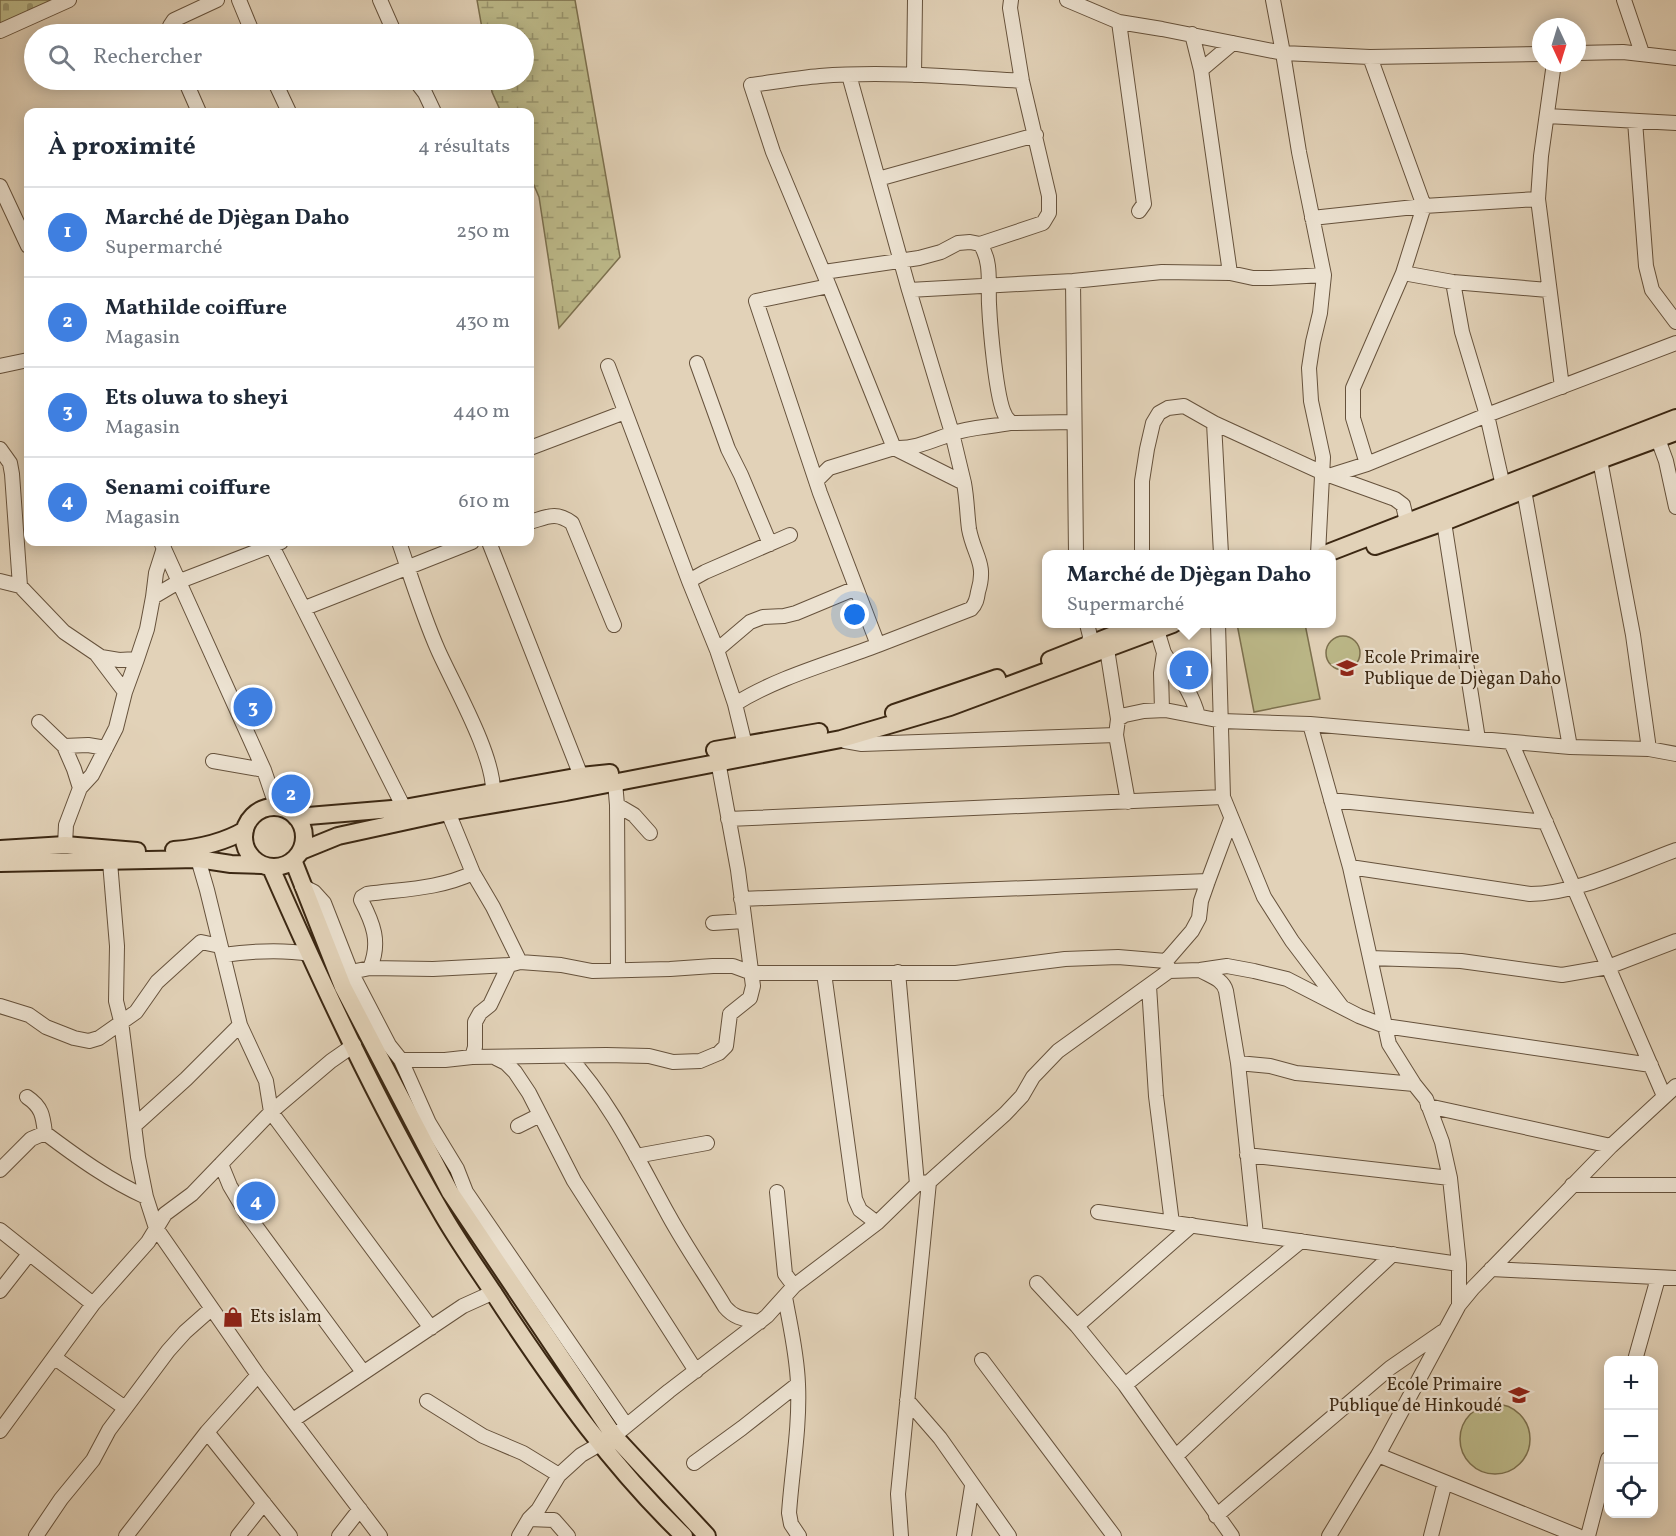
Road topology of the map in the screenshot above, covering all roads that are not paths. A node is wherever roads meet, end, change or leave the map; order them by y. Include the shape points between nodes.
1 (69, 0) edge
2 (217, 0) edge
3 (239, 0) edge
4 (380, 0) edge
5 (915, 0) edge
6 (1011, 0) edge
7 (1067, 0) edge
8 (1273, 0) edge
9 (1624, 0) edge
10 (1097, 6) edge
11 (1119, 22) junction
12 (171, 24) edge
13 (249, 24) edge
14 (391, 24) edge
15 (0, 31) edge
16 (1192, 34) junction
17 (1233, 43) junction
18 (1283, 53) junction
19 (1586, 53) edge
20 (1642, 53) junction
21 (1532, 54) edge
22 (1370, 57) junction
23 (1676, 58) edge
24 (1201, 70) junction
25 (1553, 72) edge
26 (849, 75) junction
27 (914, 75) junction
28 (1022, 81) junction
29 (189, 90) edge
30 (279, 90) edge
31 (423, 90) edge
32 (197, 108) edge
33 (287, 108) edge
34 (432, 108) edge
35 (1547, 116) junction
36 (1635, 121) junction
37 (1676, 123) edge
38 (1036, 135) junction
39 (878, 179) junction
40 (0, 186) edge
41 (1538, 199) junction
42 (1424, 206) junction
43 (1139, 211) dead end
44 (1312, 218) junction
45 (24, 237) edge
46 (980, 244) junction
47 (901, 260) junction
48 (824, 272) junction
49 (1230, 273) junction
50 (1403, 273) junction
51 (1324, 275) junction
52 (1073, 281) junction
53 (1453, 282) junction
54 (829, 286) junction
55 (988, 287) junction
56 (909, 290) junction
57 (1548, 290) junction
58 (1676, 322) edge
59 (1676, 343) edge
60 (24, 361) edge
61 (697, 363) dead end
62 (0, 366) edge
63 (608, 366) dead end
64 (1562, 387) junction
65 (625, 412) junction
66 (1487, 415) junction
67 (1676, 418) edge
68 (1074, 422) junction
69 (1011, 423) junction
70 (1214, 423) junction
71 (1676, 432) edge
72 (952, 433) junction
73 (1658, 439) junction
74 (534, 446) edge
75 (894, 448) junction
76 (0, 449) edge
77 (1600, 460) junction
78 (1671, 462) edge
79 (810, 464) junction
80 (1367, 464) junction
81 (829, 468) junction
82 (1327, 474) junction
83 (816, 481) junction
84 (964, 483) junction
85 (1503, 486) junction
86 (1524, 490) junction
87 (1676, 507) edge
88 (534, 521) edge
89 (1407, 522) junction
90 (1444, 522) junction
91 (790, 536) dead end
92 (770, 544) junction
93 (162, 546) edge
94 (162, 546) edge
95 (267, 546) edge
96 (275, 546) edge
97 (400, 546) edge
98 (461, 546) edge
99 (491, 546) edge
100 (1076, 550) edge
101 (1142, 550) edge
102 (1221, 550) edge
103 (1319, 550) edge
104 (1336, 551) edge
105 (1336, 560) edge
106 (408, 567) junction
107 (0, 581) edge
108 (180, 581) junction
109 (689, 581) junction
110 (20, 586) junction
111 (856, 588) junction
112 (153, 597) junction
113 (305, 608) junction
114 (614, 625) dead end
115 (1088, 628) edge
116 (1131, 628) edge
117 (1162, 628) edge
118 (1218, 628) edge
119 (1157, 630) junction
120 (1089, 644) junction
121 (878, 645) junction
122 (1107, 649) junction
123 (717, 650) junction
124 (1164, 653) junction
125 (98, 655) junction
126 (137, 659) junction
127 (125, 692) junction
128 (735, 704) junction
129 (1162, 710) junction
130 (1198, 716) junction
131 (1118, 719) junction
132 (1222, 721) junction
133 (39, 722) dead end
134 (1310, 724) junction
135 (1116, 735) junction
136 (841, 739) junction
137 (1478, 739) junction
138 (1511, 742) junction
139 (745, 745) junction
140 (64, 746) junction
141 (1569, 747) junction
142 (106, 748) junction
143 (1649, 749) junction
144 (1676, 754) edge
145 (213, 761) dead end
146 (718, 761) junction
147 (264, 770) junction
148 (581, 776) junction
149 (615, 782) junction
150 (80, 788) junction
151 (493, 792) junction
152 (1223, 797) junction
153 (1331, 800) junction
154 (1128, 802) junction
155 (617, 805) junction
156 (277, 808) junction
157 (404, 808) junction
158 (448, 812) junction
159 (296, 817) junction
160 (728, 819) junction
161 (1232, 819) junction
162 (1546, 822) junction
163 (245, 830) junction
164 (650, 833) dead end
165 (65, 845) junction
166 (0, 849) edge
167 (1676, 850) edge
168 (297, 856) junction
169 (198, 860) junction
170 (110, 861) junction
171 (0, 863) edge
172 (266, 867) junction
173 (1350, 867) junction
174 (473, 873) junction
175 (1208, 881) junction
176 (302, 886) junction
177 (1574, 888) junction
178 (741, 899) junction
179 (744, 921) junction
180 (713, 924) dead end
181 (215, 927) junction
182 (201, 942) junction
183 (1674, 946) edge
184 (222, 950) junction
185 (310, 954) junction
186 (1370, 958) junction
187 (515, 964) junction
188 (1167, 966) junction
189 (1608, 967) junction
190 (370, 968) junction
191 (618, 970) junction
192 (1200, 970) junction
193 (351, 972) junction
194 (898, 972) junction
195 (752, 973) junction
196 (824, 973) junction
197 (1149, 986) junction
198 (0, 1006) edge
199 (1342, 1007) junction
200 (121, 1021) junction
201 (240, 1025) junction
202 (1384, 1026) junction
203 (354, 1045) junction
204 (568, 1056) junction
205 (472, 1057) junction
206 (494, 1058) junction
207 (401, 1060) junction
208 (1238, 1063) junction
209 (1651, 1065) junction
210 (1414, 1084) junction
211 (1676, 1086) edge
212 (1664, 1096) junction
213 (27, 1097) dead end
214 (1428, 1106) junction
215 (271, 1112) junction
216 (540, 1115) junction
217 (134, 1126) junction
218 (518, 1126) dead end
219 (45, 1133) junction
220 (707, 1143) dead end
221 (1611, 1146) junction
222 (1247, 1155) junction
223 (636, 1156) junction
224 (221, 1164) junction
225 (0, 1170) edge
226 (1450, 1178) junction
227 (923, 1183) junction
228 (1572, 1185) junction
229 (1676, 1185) edge
230 (777, 1192) dead end
231 (146, 1197) junction
232 (1098, 1212) dead end
233 (877, 1222) junction
234 (1172, 1222) junction
235 (1192, 1225) junction
236 (156, 1228) junction
237 (0, 1230) edge
238 (1256, 1235) junction
239 (1301, 1241) junction
240 (29, 1254) junction
241 (1392, 1254) junction
242 (1459, 1264) junction
243 (1491, 1269) junction
244 (1658, 1278) junction
245 (1676, 1278) edge
246 (1037, 1282) dead end
247 (0, 1290) edge
248 (790, 1291) junction
249 (494, 1292) junction
250 (93, 1304) junction
251 (1459, 1305) junction
252 (211, 1309) junction
253 (760, 1322) junction
254 (1077, 1326) junction
255 (431, 1328) junction
256 (1445, 1330) junction
257 (1636, 1356) edge
258 (55, 1358) junction
259 (982, 1360) dead end
260 (696, 1371) junction
261 (363, 1372) junction
262 (258, 1374) junction
263 (798, 1384) junction
264 (1125, 1385) junction
265 (907, 1400) junction
266 (427, 1401) dead end
267 (126, 1408) junction
268 (293, 1420) junction
269 (0, 1431) edge
270 (620, 1431) junction
271 (207, 1432) junction
272 (599, 1444) junction
273 (1378, 1455) junction
274 (1176, 1456) junction
275 (694, 1463) dead end
276 (1607, 1464) edge
277 (560, 1475) junction
278 (1445, 1482) junction
279 (972, 1486) junction
280 (549, 1494) junction
281 (264, 1503) junction
282 (360, 1509) junction
283 (1216, 1516) junction
284 (529, 1519) junction
285 (554, 1520) junction
286 (36, 1536) edge
287 (126, 1536) edge
288 (238, 1536) edge
289 (290, 1536) edge
290 (339, 1536) edge
291 (380, 1536) edge
292 (519, 1536) edge
293 (568, 1536) edge
294 (684, 1536) edge
295 (707, 1536) edge
296 (799, 1536) edge
297 (901, 1536) edge
298 (964, 1536) edge
299 (1009, 1536) edge
300 (1114, 1536) edge
301 (1232, 1536) edge
302 (1329, 1536) edge
303 (1431, 1536) edge
304 (1578, 1536) edge
305 (1588, 1536) edge

1 - 15 street
2 - 12 street
3 - 13 street
4 - 14 street
5 - 27 street
6 - 28 street
7 - 10 street
8 - 18 street
9 - 20 street
10 - 11 street
11 - 16 street
11 - 43 street via 1144,204
16 - 17 street
16 - 24 street
17 - 18 street
17 - 24 street
18 - 22 street
18 - 44 street
19 - 20 street
20 - 23 street
21 - 22 street
22 - 42 street
24 - 49 street
25 - 35 street
26 - 27 street
26 - 39 street
26 - 48 street via 752,85 777,162
27 - 28 street
28 - 38 street
29 - 32 street
30 - 33 street
31 - 34 street
35 - 36 street
35 - 41 street
36 - 37 street
36 - 58 street via 1646,266 1652,290
38 - 39 street
38 - 46 street via 1049,213 1043,223
39 - 47 street
40 - 45 street
41 - 42 street
41 - 57 street
42 - 44 street
42 - 50 street
44 - 51 street
46 - 47 street via 958,243 941,252
46 - 55 street via 986,256
47 - 48 street
47 - 56 street
48 - 54 street
49 - 51 street via 1253,278
49 - 52 street via 1162,272
50 - 53 street
50 - 80 street via 1353,388 1353,418
51 - 82 street via 1310,368 1311,401
52 - 55 street
52 - 68 street
53 - 57 street
53 - 66 street via 1462,332
54 - 75 street
54 - 79 street via 756,301
55 - 56 street
55 - 69 street via 998,386 1004,415
56 - 72 street
57 - 64 street
59 - 64 street
60 - 62 street
61 - 92 street via 728,449
63 - 65 street
64 - 66 street
65 - 74 street
65 - 109 street
66 - 80 street
66 - 85 street
67 - 85 main road
68 - 69 street
68 - 100 street
69 - 72 street
70 - 82 street
70 - 101 street via 1184,406 1168,408 1153,423 1142,481
70 - 102 street
71 - 73 main road
72 - 75 street via 906,448
72 - 84 street
73 - 77 main road
73 - 78 street
75 - 81 street
75 - 84 street
76 - 110 street via 12,474
77 - 86 main road
77 - 143 street via 1633,635
78 - 87 street
79 - 81 street
79 - 83 street
80 - 82 street
81 - 83 street
82 - 89 street via 1399,502
82 - 103 street
83 - 111 street
84 - 121 street via 969,529 983,570 975,605
85 - 89 main road
86 - 90 main road
86 - 141 street
88 - 114 street via 553,515 572,523
89 - 104 main road
90 - 105 main road
90 - 137 street
91 - 92 street
92 - 109 street
93 - 108 street
94 - 112 street
95 - 108 street
96 - 113 street
97 - 106 street
98 - 106 street
99 - 148 street
106 - 113 street
106 - 151 street via 437,647 487,761
107 - 110 street
108 - 112 street
108 - 147 street
109 - 123 street
110 - 125 street via 64,632
111 - 121 street
111 - 123 street via 796,613 750,622
112 - 126 street
113 - 157 street
115 - 120 street
116 - 120 main road
117 - 119 main road
118 - 132 street
119 - 122 main road
119 - 124 street
120 - 139 main road via 850,727
121 - 128 street via 787,679
122 - 131 street
122 - 136 main road via 950,708
123 - 128 street
124 - 129 street
124 - 130 street via 1189,690
125 - 126 street
125 - 127 street
126 - 127 street
127 - 142 street via 116,728
128 - 139 street
129 - 130 street
129 - 131 street
130 - 132 street
131 - 135 street
132 - 134 street
132 - 152 street
133 - 140 street
134 - 137 street
134 - 153 street
135 - 136 street via 862,744
135 - 154 street
136 - 146 main road
137 - 138 street
138 - 141 street
138 - 162 street
139 - 148 main road
140 - 142 street
140 - 150 street
141 - 143 street
142 - 150 street
143 - 144 street
145 - 147 street
146 - 149 main road
146 - 160 street
147 - 156 street
148 - 151 main road
149 - 155 street
149 - 158 main road
150 - 165 street via 66,825
151 - 157 main road
152 - 154 street
152 - 161 street
153 - 162 street
153 - 173 street
154 - 160 street
155 - 164 street via 634,815
155 - 191 street
156 - 159 main road via 288,809
156 - 163 main road via 257,813
157 - 159 main road
158 - 168 main road via 338,836
158 - 174 street
159 - 168 main road via 304,835
160 - 178 street
161 - 175 street
161 - 199 street via 1264,897
162 - 177 street
163 - 165 main road via 196,848 144,851
163 - 172 main road via 246,850
165 - 166 main road
167 - 177 street
168 - 172 main road via 287,865
168 - 176 main road
169 - 170 main road
169 - 172 main road
169 - 181 street
170 - 171 main road
170 - 200 street via 117,946 116,1001
172 - 185 main road
173 - 177 street via 1530,894
173 - 186 street
174 - 187 street via 493,907
174 - 190 street via 451,882 362,897 373,924 374,959
175 - 178 street
175 - 188 street via 1199,918
176 - 193 street via 324,903
176 - 270 main road via 343,987 450,1192
177 - 189 street
178 - 179 street
179 - 180 street
179 - 195 street
181 - 182 street
181 - 184 street
182 - 184 street
182 - 200 street via 157,982 136,1012
183 - 189 street
184 - 185 street
184 - 201 street
185 - 203 main road
186 - 189 street via 1461,961 1558,975
186 - 202 street
187 - 190 street
187 - 191 street
187 - 205 street via 475,1022
188 - 192 street
188 - 194 street via 1118,957 1065,959 956,973
188 - 197 street
189 - 209 street
190 - 193 street
191 - 195 street via 733,966
192 - 199 street via 1227,966 1265,973 1287,979
192 - 208 street via 1224,985
193 - 207 street via 389,1045
194 - 196 street
194 - 227 street
195 - 196 street
195 - 204 street via 750,998 730,1014 726,1046 710,1058 673,1062 649,1056
196 - 233 street via 855,1199 860,1210
197 - 227 street via 1058,1051 1005,1114
197 - 234 street via 1156,1096
198 - 200 street via 89,1041
199 - 202 street
200 - 217 street
201 - 215 street via 266,1081
201 - 217 street
202 - 209 street
202 - 210 street via 1389,1044
203 - 215 street
203 - 249 main road via 388,1118 441,1212
204 - 206 street
204 - 223 street
205 - 206 street
205 - 207 street
206 - 216 street via 515,1072
207 - 270 street via 466,1192
208 - 210 street via 1296,1073
208 - 222 street
209 - 212 street
210 - 214 street
211 - 212 street
212 - 221 street
213 - 219 street via 42,1110
214 - 221 street
214 - 226 street
215 - 224 street
215 - 255 street
216 - 218 street
216 - 260 street via 574,1181
217 - 231 street
219 - 225 street via 31,1138
219 - 231 street via 86,1163
220 - 223 street
221 - 228 street
222 - 226 street
222 - 238 street
223 - 253 street via 725,1307 732,1315
224 - 236 street via 192,1194 165,1214
224 - 261 street via 246,1213
226 - 242 street
227 - 233 street
227 - 265 street
228 - 229 street
228 - 243 street
230 - 248 street
231 - 236 street
232 - 234 street
233 - 248 street
234 - 235 street
235 - 238 street
235 - 254 street
236 - 250 street
236 - 252 street
237 - 240 street
238 - 239 street
239 - 241 street
239 - 264 street
240 - 247 street
240 - 250 street
241 - 242 street
241 - 274 street
242 - 251 street
243 - 244 street
243 - 251 street
244 - 245 street
244 - 257 street
246 - 254 street
248 - 253 street
248 - 263 street
249 - 255 street via 463,1306
249 - 272 main road via 550,1379
250 - 258 street
251 - 256 street
252 - 262 street
252 - 267 street via 177,1340
253 - 260 street
254 - 264 street
255 - 261 street
256 - 273 street
256 - 283 street via 1390,1368
258 - 267 street
258 - 269 street
259 - 300 street
260 - 270 street
261 - 268 street
262 - 268 street
262 - 271 street
263 - 275 street
263 - 296 street via 789,1513
264 - 274 street
265 - 279 street via 940,1438
265 - 297 street via 898,1494
266 - 277 street via 483,1436
267 - 286 street
268 - 282 street
270 - 272 street
270 - 295 main road
271 - 281 street
271 - 287 street
272 - 277 street
272 - 294 main road
273 - 278 street
273 - 302 street
274 - 283 street
276 - 305 street
277 - 280 street
278 - 303 street
278 - 304 street
279 - 298 street
279 - 299 street
280 - 284 street
280 - 285 street
281 - 288 street
281 - 289 street
282 - 290 street
282 - 291 street
283 - 301 street
284 - 285 street
284 - 292 street
285 - 293 street

